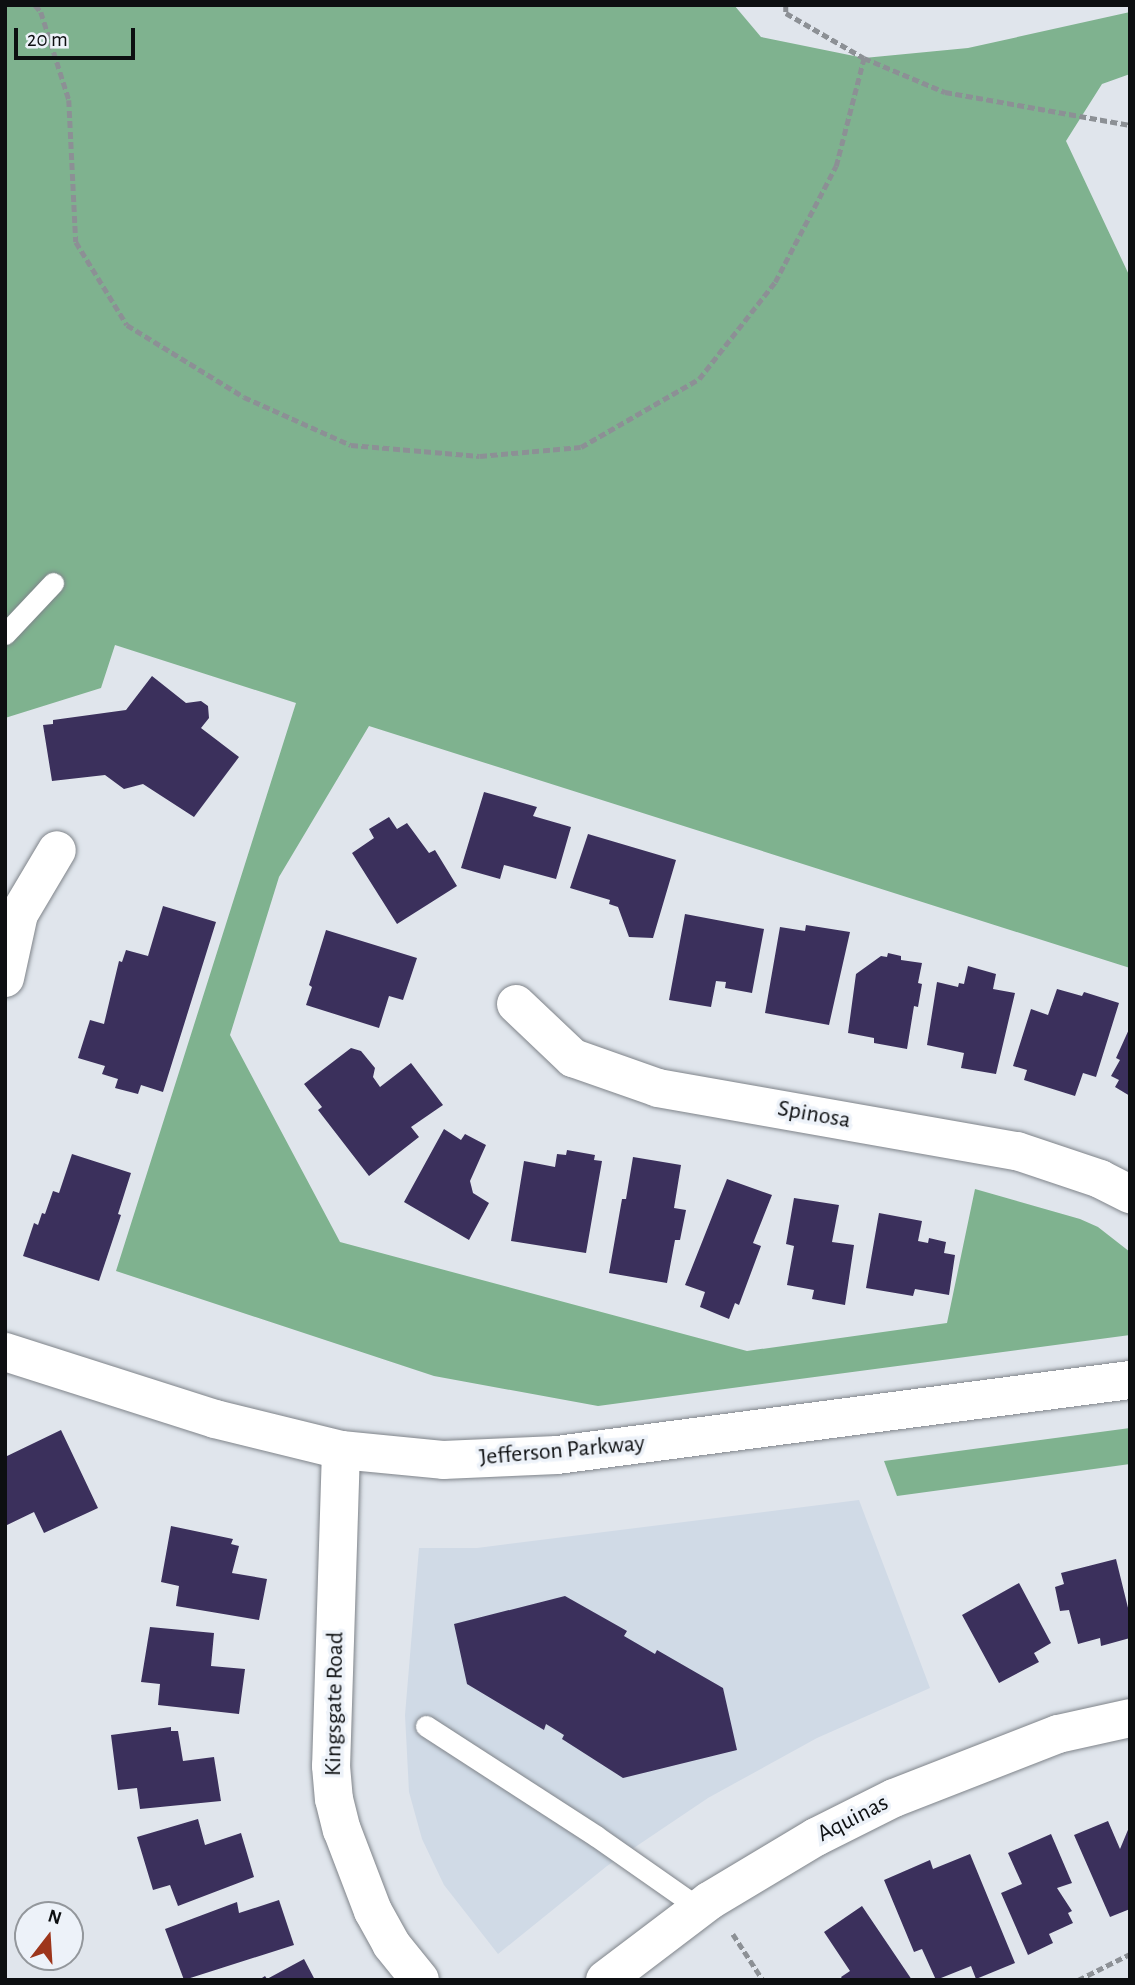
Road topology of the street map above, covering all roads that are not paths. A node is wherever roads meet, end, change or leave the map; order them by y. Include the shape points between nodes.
1 (53, 583) dead end
2 (5, 634) edge
3 (57, 850) dead end
4 (5, 978) edge
5 (516, 1004) dead end
6 (1130, 1194) edge
7 (5, 1352) edge
8 (1130, 1380) edge
9 (341, 1450) junction
10 (1130, 1717) edge
11 (426, 1727) dead end
12 (704, 1905) junction
13 (420, 1980) edge
14 (605, 1980) edge

1 - 2 lane
3 - 4 street via 19,914
5 - 6 street, Spinosa via 573,1058 658,1087 1017,1151
7 - 9 street, Jefferson Parkway via 215,1419
8 - 9 street, Jefferson Parkway via 557,1455 443,1460
9 - 13 street, Kingsgate Road via 331,1766 334,1798 373,1910 391,1944
10 - 12 street, Aquinas via 1058,1734 907,1792 816,1837
11 - 12 lane
12 - 14 street, Aquinas

